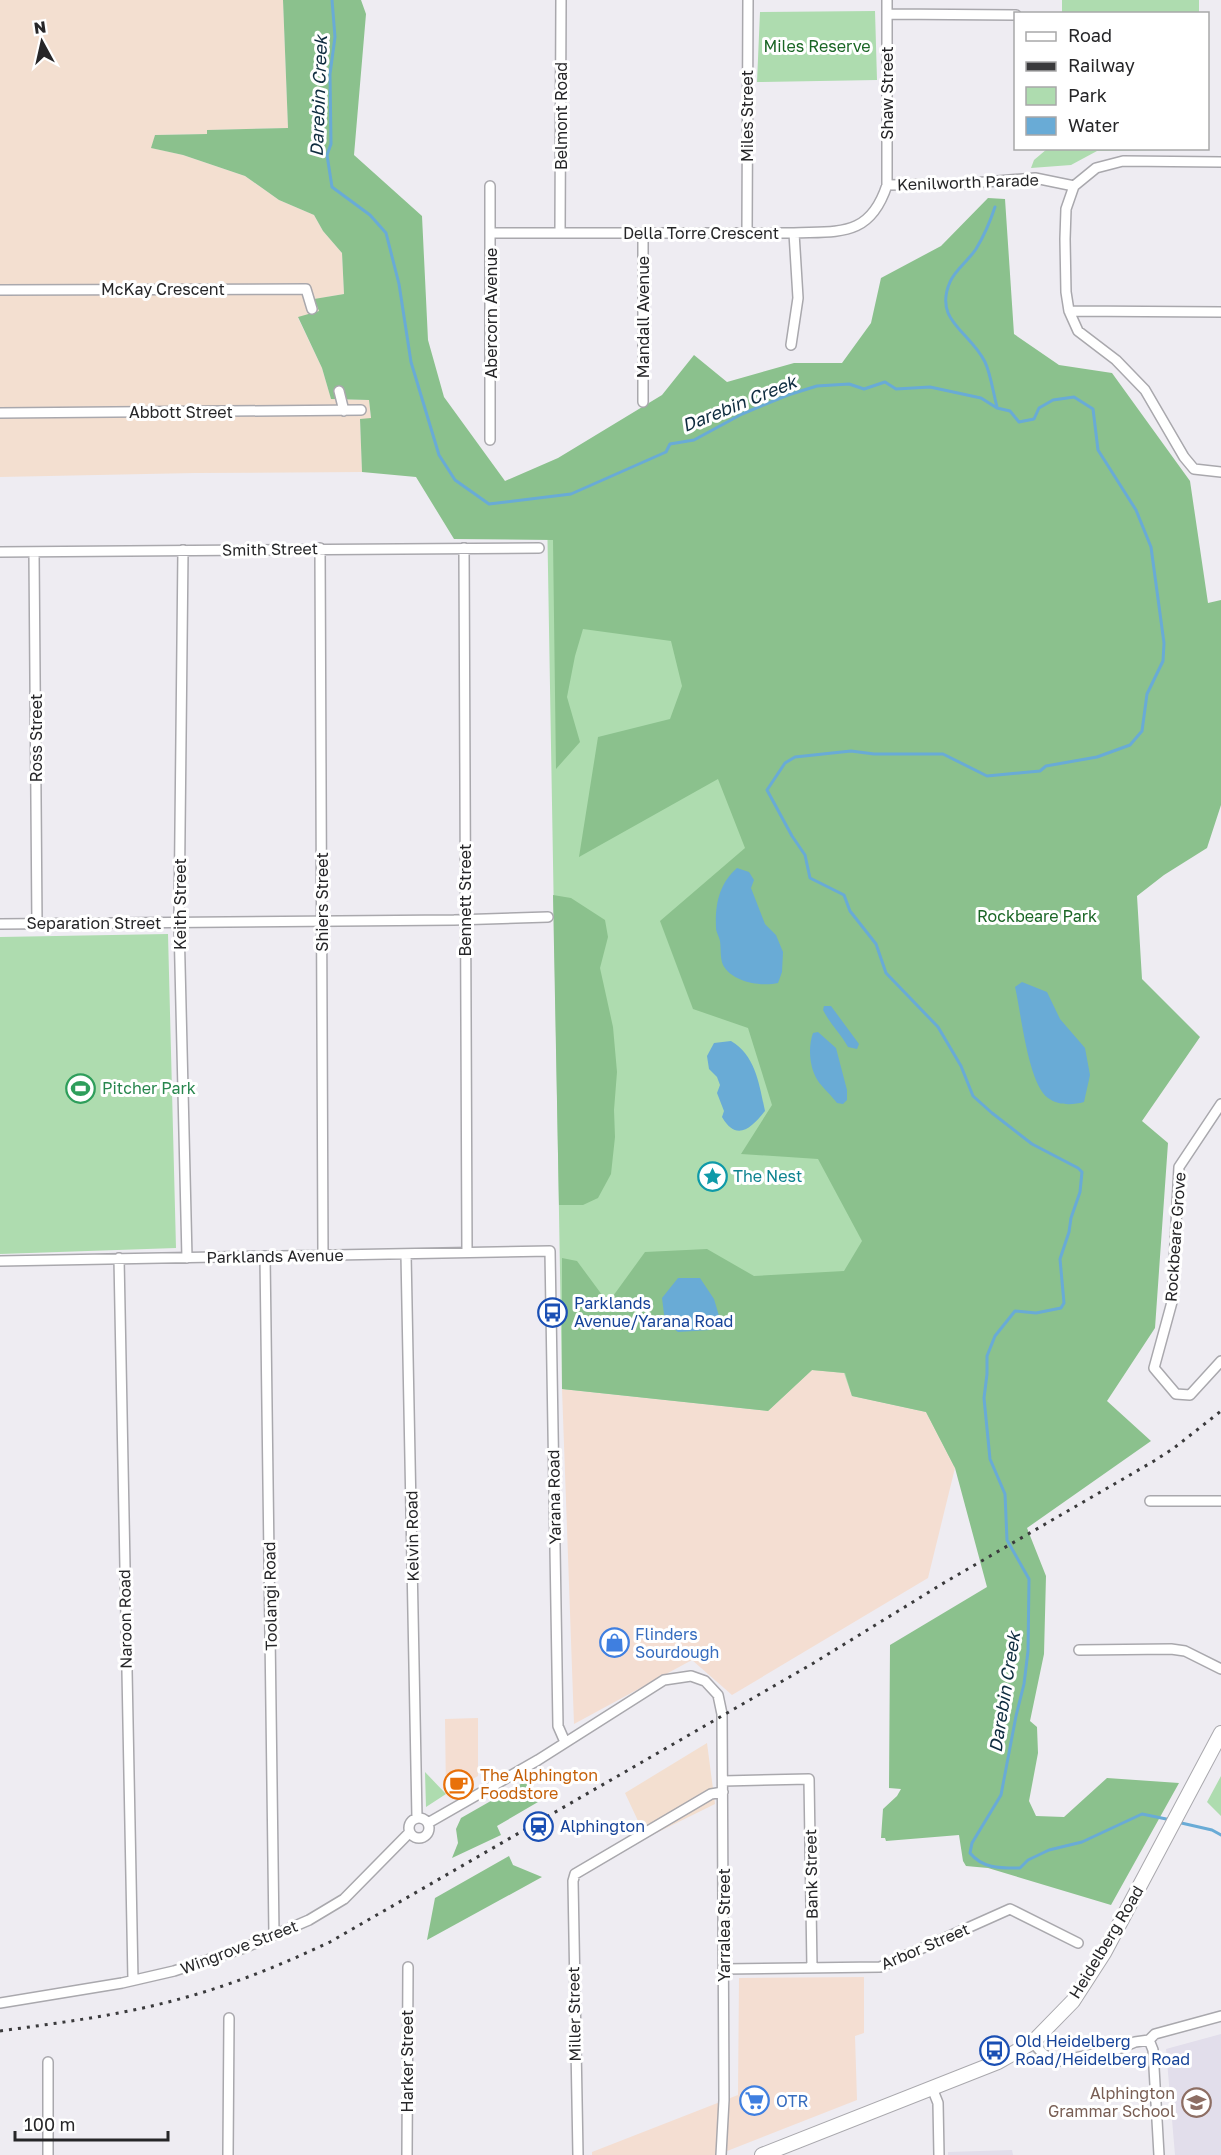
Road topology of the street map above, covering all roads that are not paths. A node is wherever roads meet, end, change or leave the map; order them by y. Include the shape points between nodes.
1 (561, 0) edge
2 (748, 0) edge
3 (887, 0) edge
4 (887, 14) junction
5 (1014, 15) edge
6 (1221, 162) edge
7 (887, 185) junction
8 (490, 186) dead end
9 (1074, 186) junction
10 (491, 233) junction
11 (560, 233) junction
12 (643, 233) junction
13 (747, 233) junction
14 (794, 233) junction
15 (0, 290) edge
16 (312, 309) dead end
17 (1069, 311) junction
18 (1221, 312) edge
19 (791, 345) dead end
20 (339, 391) dead end
21 (643, 402) dead end
22 (361, 410) dead end
23 (344, 411) junction
24 (0, 414) edge
25 (490, 440) dead end
26 (1221, 472) edge
27 (320, 548) junction
28 (464, 548) junction
29 (539, 548) dead end
30 (183, 550) junction
31 (0, 552) edge
32 (34, 552) junction
33 (548, 917) dead end
34 (465, 920) junction
35 (322, 921) junction
36 (179, 923) junction
37 (0, 924) edge
38 (37, 924) junction
39 (1221, 1104) edge
40 (550, 1251) joint
41 (467, 1252) junction
42 (406, 1254) junction
43 (323, 1255) junction
44 (265, 1256) junction
45 (119, 1258) junction
46 (187, 1258) junction
47 (0, 1261) edge
48 (1221, 1360) edge
49 (1150, 1501) dead end
50 (1221, 1501) edge
51 (1079, 1650) dead end
52 (1221, 1669) edge
53 (1221, 1733) edge
54 (565, 1742) junction
55 (723, 1781) junction
56 (723, 1792) junction
57 (417, 1818) junction
58 (428, 1822) junction
59 (410, 1832) junction
60 (274, 1935) junction
61 (1078, 1943) dead end
62 (408, 1966) dead end
63 (812, 1968) junction
64 (724, 1969) junction
65 (133, 1980) junction
66 (0, 2003) edge
67 (1221, 2016) edge
68 (229, 2018) dead end
69 (1149, 2040) junction
70 (1032, 2042) junction
71 (48, 2062) dead end
72 (932, 2088) junction
73 (48, 2155) edge
74 (228, 2155) edge
75 (407, 2155) edge
76 (578, 2155) edge
77 (721, 2155) edge
78 (762, 2155) edge
79 (939, 2155) edge
80 (1159, 2155) edge

1 - 11 street, Belmont Road
2 - 13 street, Miles Street
3 - 4 street, Shaw Street
4 - 5 street
4 - 7 street, Shaw Street
6 - 9 street via 1123,161 1096,168
7 - 9 street, Kenilworth Parade via 1035,178
7 - 14 street, Della Torre Crescent via 875,212 862,223 843,231
8 - 10 street, Abercorn Avenue
9 - 17 street via 1066,209
10 - 11 street, Della Torre Crescent
10 - 25 street, Abercorn Avenue
11 - 12 street, Della Torre Crescent
12 - 13 street, Della Torre Crescent
12 - 21 street, Mandall Avenue
13 - 14 street, Della Torre Crescent
14 - 19 street via 798,298
15 - 16 street, McKay Crescent via 306,289
17 - 18 street
17 - 26 street via 1078,331 1141,385 1194,469
20 - 23 street
22 - 23 street, Abbott Street
23 - 24 street, Abbott Street
27 - 28 street, Smith Street
27 - 30 street, Smith Street
27 - 35 street, Shiers Street
28 - 29 street, Smith Street
28 - 34 street, Bennett Street
30 - 32 street, Smith Street
30 - 36 street, Keith Street
31 - 32 street, Smith Street
32 - 38 street, Ross Street
33 - 34 street, Separation Street
34 - 35 street, Separation Street
34 - 41 street, Bennett Street
35 - 36 street, Separation Street
35 - 43 street, Shiers Street
36 - 38 street, Separation Street
36 - 46 street, Keith Street
37 - 38 street, Separation Street
39 - 48 street, Rockbeare Grove via 1179,1167 1172,1302 1154,1368 1176,1394 1190,1395
40 - 41 street, Parklands Avenue
40 - 54 street, Yarana Road via 557,1721
41 - 42 street, Parklands Avenue
42 - 43 street, Parklands Avenue
42 - 57 street, Kelvin Road
43 - 44 street, Parklands Avenue
44 - 46 street, Parklands Avenue
44 - 60 street, Toolangi Road
45 - 46 street, Parklands Avenue
45 - 47 street, Parklands Avenue
45 - 65 street, Naroon Road
49 - 50 street
51 - 52 street via 1171,1649 1185,1651
53 - 70 main road, Heidelberg Road via 1104,1953 1072,2001
54 - 55 street, Yarralea Street via 664,1680 696,1677 718,1695
54 - 58 street
55 - 56 street, Yarralea Street
55 - 63 street, Bank Street via 809,1779
56 - 64 street, Yarralea Street
56 - 76 street, Miller Street via 711,1794 575,1874 572,1943
57 - 58 street
57 - 59 street via 410,1824
58 - 59 street via 424,1837 415,1837
59 - 60 street, Wingrove Street via 344,1899
60 - 65 street, Wingrove Street via 213,1960
61 - 63 street, Arbor Street via 1010,1909 885,1965
62 - 75 street, Harker Street
63 - 64 street, Arbor Street
64 - 77 street, Yarralea Street
65 - 66 street, Wingrove Street
67 - 69 street via 1155,2034
68 - 74 street
69 - 70 street via 1061,2061 1052,2060
69 - 80 street via 1153,2050
70 - 72 main road, Heidelberg Road via 998,2062
71 - 73 street
72 - 78 main road, Heidelberg Road
72 - 79 street via 938,2103

